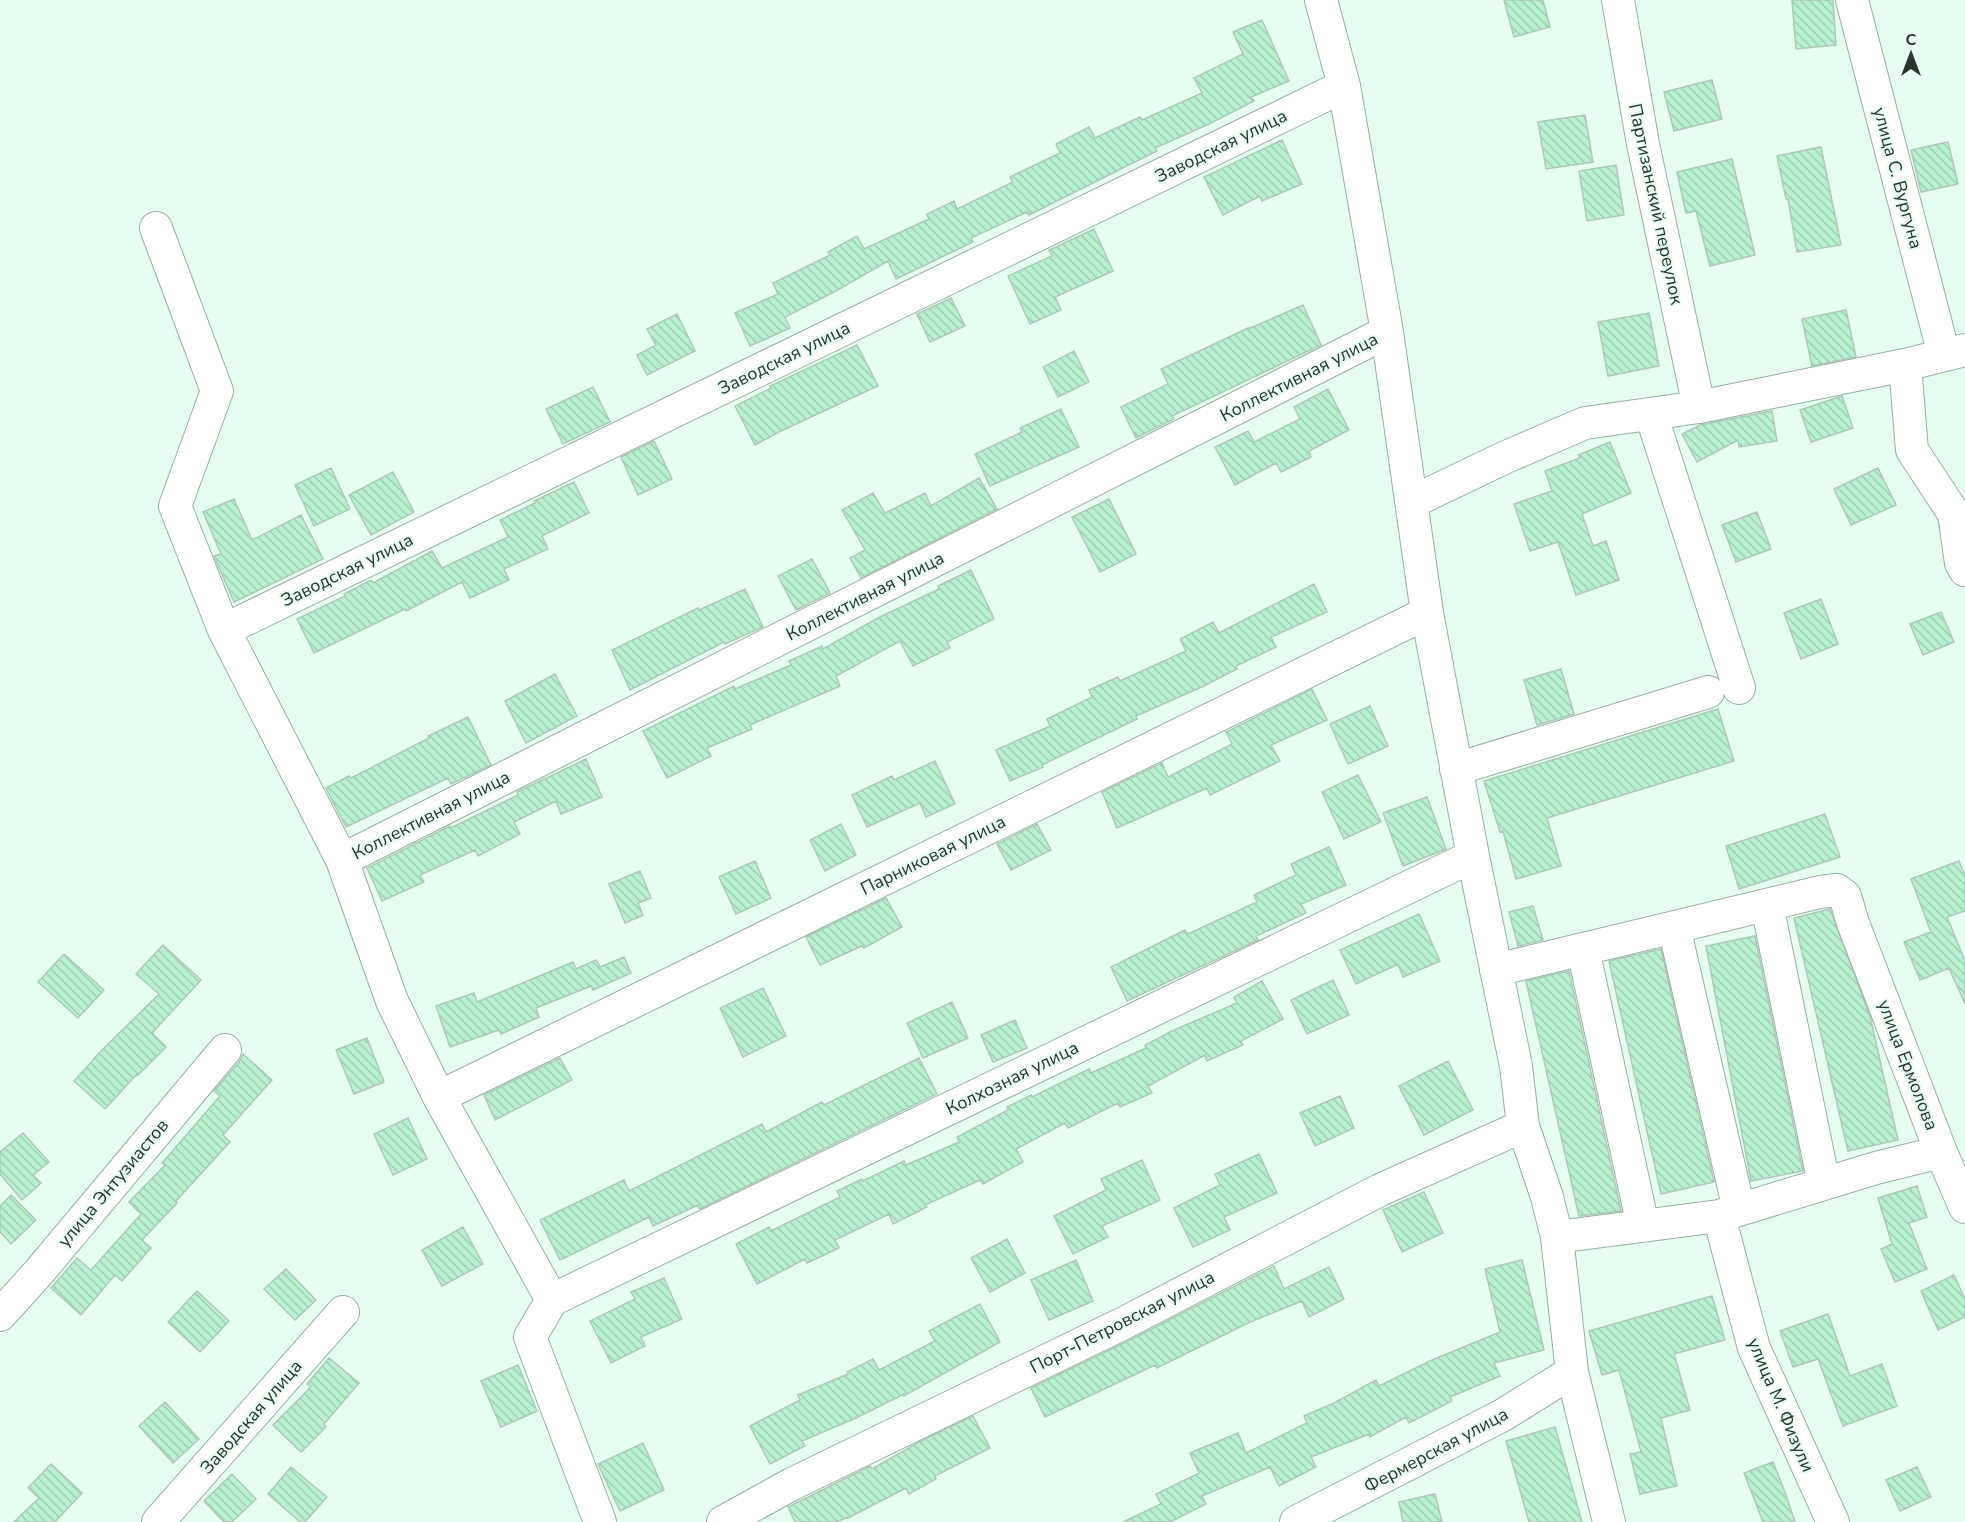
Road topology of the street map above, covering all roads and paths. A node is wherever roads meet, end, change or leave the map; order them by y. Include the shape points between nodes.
1 (1321, 0) edge
2 (1618, 0) edge
3 (1852, 0) edge
4 (1344, 86) junction
5 (156, 228) dead end
6 (1387, 332) junction
7 (1955, 352) edge
8 (1905, 365) junction
9 (1699, 407) junction
10 (1651, 414) junction
11 (1412, 502) junction
12 (1965, 570) edge
13 (1427, 613) junction
14 (224, 630) junction
15 (1739, 688) dead end
16 (1708, 692) dead end
17 (1456, 769) junction
18 (1473, 856) junction
19 (342, 860) junction
20 (1767, 904) junction
21 (1674, 927) junction
22 (1583, 949) junction
23 (1496, 970) junction
24 (225, 1050) dead end
25 (439, 1096) junction
26 (1523, 1126) junction
27 (1941, 1152) junction
28 (1824, 1184) junction
29 (1965, 1207) edge
30 (1729, 1213) junction
31 (1643, 1226) junction
32 (1557, 1237) junction
33 (552, 1300) junction
34 (343, 1312) dead end
35 (0, 1315) edge
36 (1572, 1372) junction
37 (1348, 1510) edge
38 (159, 1522) edge
39 (600, 1522) edge
40 (723, 1522) edge
41 (1296, 1522) edge
42 (1609, 1522) edge
43 (1833, 1522) edge

1 - 4 street
2 - 9 street, Партизанский переулок via 1642,144
3 - 7 street, улица С. Вургуна
4 - 6 street
4 - 14 street, Заводская улица
5 - 14 street via 217,391 175,506
6 - 11 street
6 - 19 street, Коллективная улица
7 - 8 street
8 - 9 street
8 - 12 street via 1912,450 1954,514
9 - 10 street
10 - 11 street via 1585,423
10 - 15 street
11 - 13 street
13 - 17 street
13 - 25 street, Парниковая улица
14 - 19 street
16 - 17 street
17 - 18 street
18 - 23 street
18 - 33 street, Колхозная улица
19 - 25 street via 392,1001
20 - 21 street, улица Ермолова
20 - 27 street, улица Ермолова via 1837,890 1845,896
20 - 28 street
21 - 22 street, улица Ермолова
21 - 30 street, улица М. Физули
22 - 23 street, улица Ермолова
22 - 31 street
23 - 26 street via 1516,1066
24 - 35 street, улица Энтузиастов
25 - 33 street
26 - 32 street
26 - 40 street, Порт-Петровская улица via 1380,1190 1124,1323 792,1484
27 - 28 street
27 - 29 street, улица Ермолова
28 - 30 street
30 - 31 street
30 - 43 street, улица М. Физули via 1754,1348
31 - 32 street
32 - 36 street
33 - 39 street via 530,1337
34 - 38 street, Заводская улица
36 - 37 street, Фермерская улица
36 - 42 street
37 - 41 street, Фермерская улица

